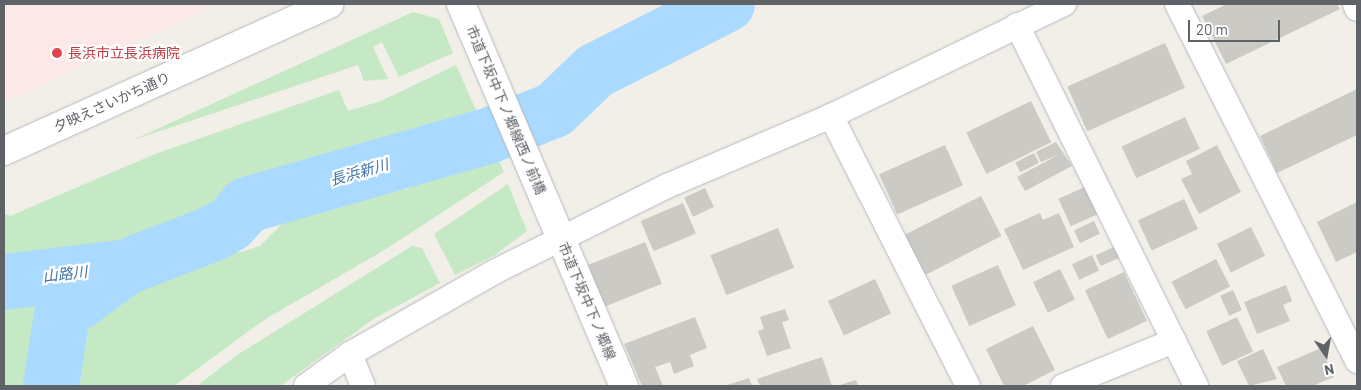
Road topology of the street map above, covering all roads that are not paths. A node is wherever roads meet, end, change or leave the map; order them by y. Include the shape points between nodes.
1 (329, 4) edge
2 (461, 4) edge
3 (1064, 4) edge
4 (1177, 4) edge
5 (1355, 4) edge
6 (1357, 9) edge
7 (1017, 25) junction
8 (831, 116) junction
9 (4, 151) edge
10 (556, 228) junction
11 (1174, 341) junction
12 (350, 354) junction
13 (1357, 361) edge
14 (306, 386) edge
15 (362, 386) edge
16 (624, 386) edge
17 (968, 386) edge
18 (1063, 386) edge
19 (1196, 386) edge

1 - 9 street, 夕映えさいかち通り
2 - 10 street, 市道下坂中下ノ郷線西ノ前橋
3 - 7 street
4 - 13 street
5 - 6 street
7 - 8 street
7 - 11 street
8 - 10 street via 667,186
8 - 17 street
10 - 12 street
10 - 16 street, 市道下坂中下ノ郷線
11 - 18 street
11 - 19 street
12 - 14 street
12 - 15 street

